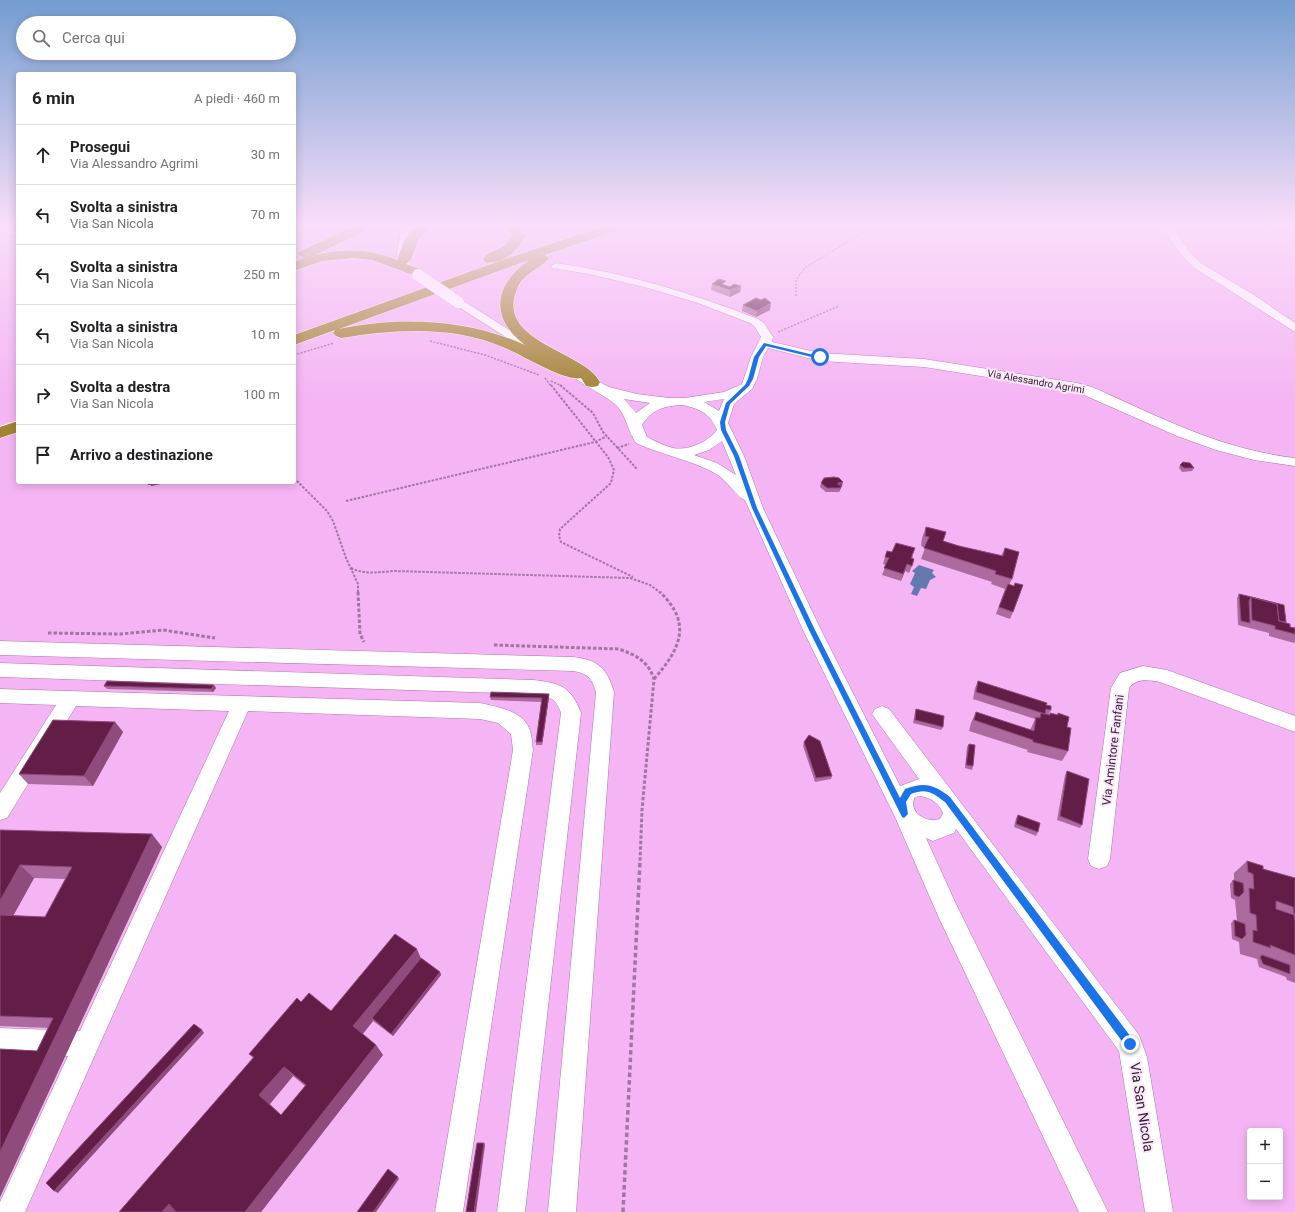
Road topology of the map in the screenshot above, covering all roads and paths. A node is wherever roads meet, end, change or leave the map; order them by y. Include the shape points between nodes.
1 (430, 284) edge
2 (431, 284) edge
3 (454, 284) edge
4 (512, 284) edge
5 (646, 284) edge
6 (796, 284) edge
7 (1228, 284) edge
8 (796, 296) dead end
9 (839, 306) dead end
10 (297, 328) edge
11 (1295, 328) edge
12 (296, 339) edge
13 (429, 341) dead end
14 (766, 341) junction
15 (334, 343) dead end
16 (296, 346) edge
17 (296, 354) edge
18 (577, 374) junction
19 (545, 378) junction
20 (598, 386) junction
21 (747, 386) junction
22 (678, 402) junction
23 (635, 425) junction
24 (723, 426) junction
25 (16, 427) edge
26 (16, 432) edge
27 (0, 433) edge
28 (607, 436) junction
29 (0, 437) edge
30 (16, 440) edge
31 (595, 442) junction
32 (0, 446) edge
33 (674, 452) junction
34 (1295, 462) edge
35 (637, 469) dead end
36 (296, 480) edge
37 (346, 501) dead end
38 (755, 508) junction
39 (351, 568) junction
40 (639, 580) junction
41 (45, 633) dead end
42 (221, 638) dead end
43 (356, 642) dead end
44 (364, 642) junction
45 (372, 642) dead end
46 (492, 645) dead end
47 (0, 648) edge
48 (0, 670) edge
49 (654, 679) junction
50 (0, 696) edge
51 (70, 698) junction
52 (242, 704) junction
53 (882, 714) dead end
54 (1295, 724) edge
55 (947, 799) junction
56 (0, 812) edge
57 (904, 814) junction
58 (1099, 859) dead end
59 (0, 1041) edge
60 (86, 1044) junction
61 (10, 1212) edge
62 (449, 1212) edge
63 (511, 1212) edge
64 (562, 1212) edge
65 (623, 1212) edge
66 (1094, 1212) edge
67 (1159, 1212) edge

1 - 10 highway
2 - 18 street, bridge via 500,330
3 - 12 highway
4 - 20 highway via 507,300 510,321 516,329 589,376
5 - 14 street via 754,321 760,325
6 - 8 path
7 - 11 street
9 - 14 path
13 - 19 path via 494,357
14 - 21 street, Via San Nicola via 757,357
14 - 34 street, Via Alessandro Agrimi via 820,357 924,363 1077,387 1224,448 1254,456
15 - 17 path
16 - 18 highway via 318,338 358,330 440,328 510,344 557,368
18 - 20 street
19 - 28 path via 564,387 593,414
19 - 31 path
20 - 22 street via 637,398
20 - 23 street, Via San Nicola via 623,404
21 - 22 street via 727,394
21 - 24 street, Via San Nicola via 728,403
22 - 23 street via 648,409 638,418
22 - 24 street, Via San Nicola via 708,409 715,413
23 - 33 street, Via San Nicola via 641,440
24 - 33 street, Via San Nicola via 719,437 711,444 699,449
24 - 38 street, Via San Nicola via 737,456
25 - 27 highway
26 - 29 highway
28 - 31 path
28 - 35 path
30 - 32 highway
31 - 37 path
31 - 40 path via 614,465 616,474 611,483 560,529 559,536 561,542 571,548
33 - 38 street, Via San Nicola via 724,473 743,490
36 - 39 path via 327,511
38 - 57 street, Via San Nicola via 812,630
39 - 40 path via 359,572 374,573 443,572
39 - 44 path via 358,584 360,634
40 - 49 path via 663,594 680,620 679,640 674,652
41 - 42 path via 121,634 163,630
43 - 44 path
44 - 45 path
46 - 49 path via 619,649 636,654 651,667
47 - 64 street via 573,664 583,665 598,673 605,692
48 - 63 street via 533,687 556,690 567,698 571,713
49 - 65 path via 642,810
50 - 51 street
51 - 52 street
51 - 56 street
52 - 60 street
52 - 62 street via 480,711 504,716 520,730 523,750
53 - 55 street, Via San Nicola
54 - 58 street, Via Amintore Fanfani via 1162,675 1139,673 1129,676 1120,688
55 - 57 street, Via San Nicola via 935,790 920,787 908,791 902,802
55 - 57 street, Via San Nicola via 953,814 948,826 933,831 917,826
55 - 67 street, Via San Nicola via 1130,1044
57 - 66 street, Via San Nicola via 947,910
59 - 60 street
60 - 61 street

